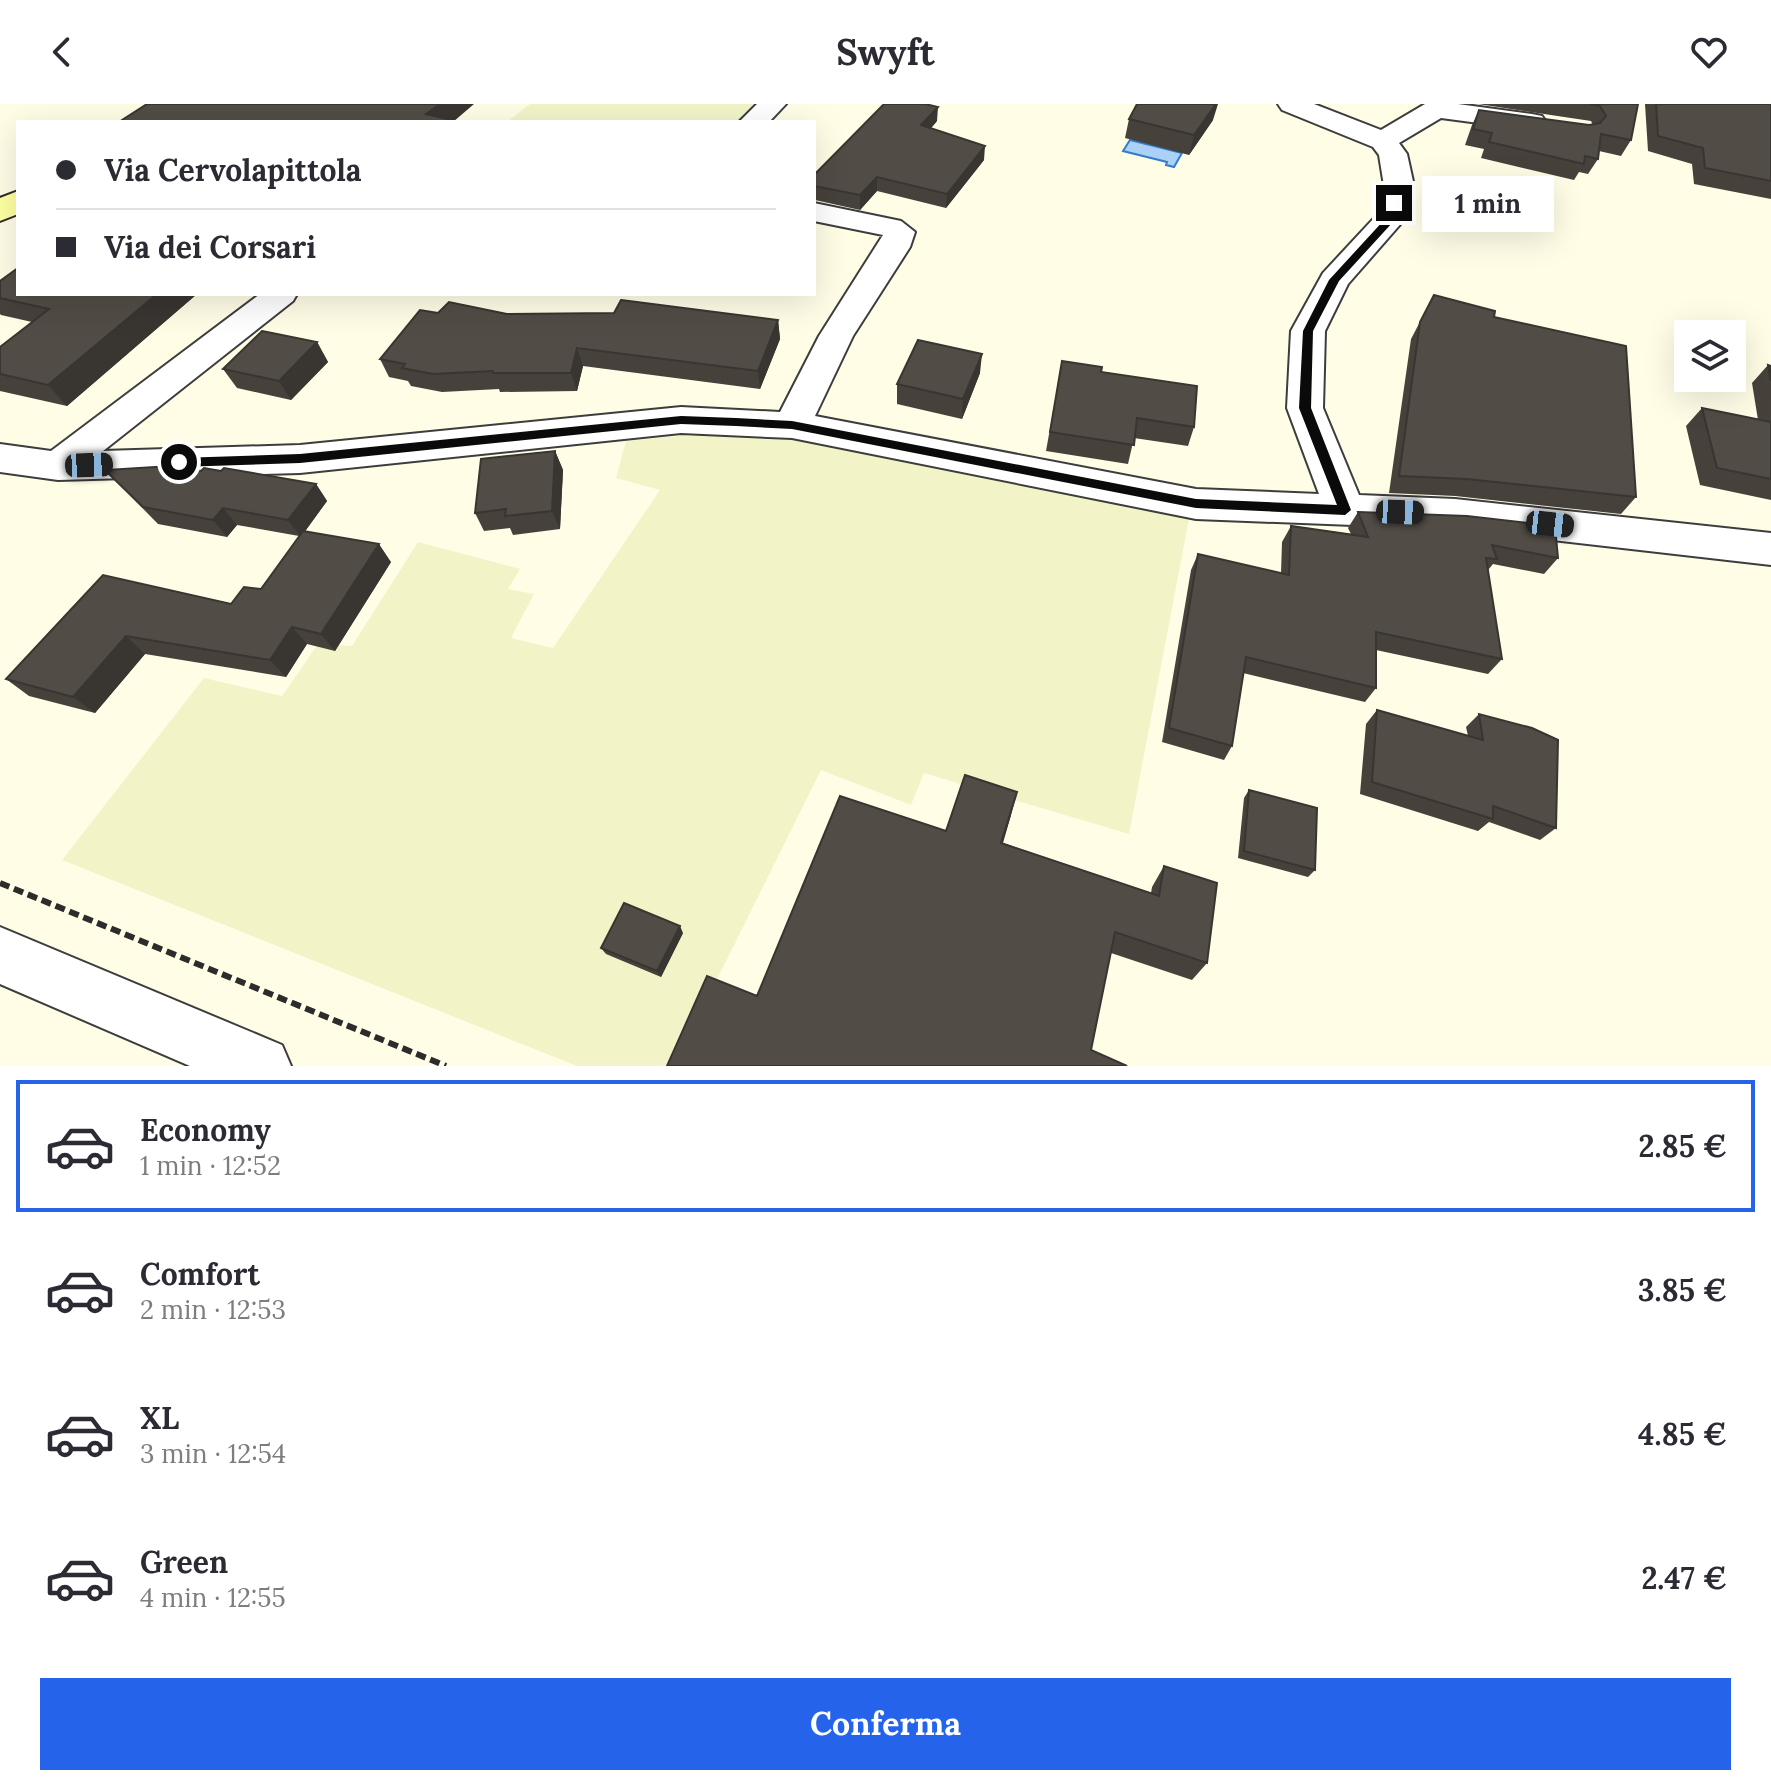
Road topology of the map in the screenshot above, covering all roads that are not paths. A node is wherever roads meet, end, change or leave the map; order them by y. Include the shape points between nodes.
1 (773, 104) edge
2 (1291, 104) edge
3 (755, 120) edge
4 (1565, 127) edge
5 (1383, 141) junction
6 (816, 212) edge
7 (278, 296) edge
8 (792, 425) junction
9 (0, 458) edge
10 (58, 466) junction
11 (1345, 510) junction
12 (1771, 549) edge
13 (0, 955) edge
14 (261, 1066) edge

1 - 3 street
2 - 5 street
4 - 5 street via 1436,109
5 - 11 street via 1393,154 1399,186 1389,220 1334,280 1308,331 1305,408
6 - 8 street via 900,232 836,336
7 - 10 street
8 - 10 street via 681,420 300,459
8 - 11 street via 1196,504
9 - 10 street
11 - 12 street via 1455,514
13 - 14 street

